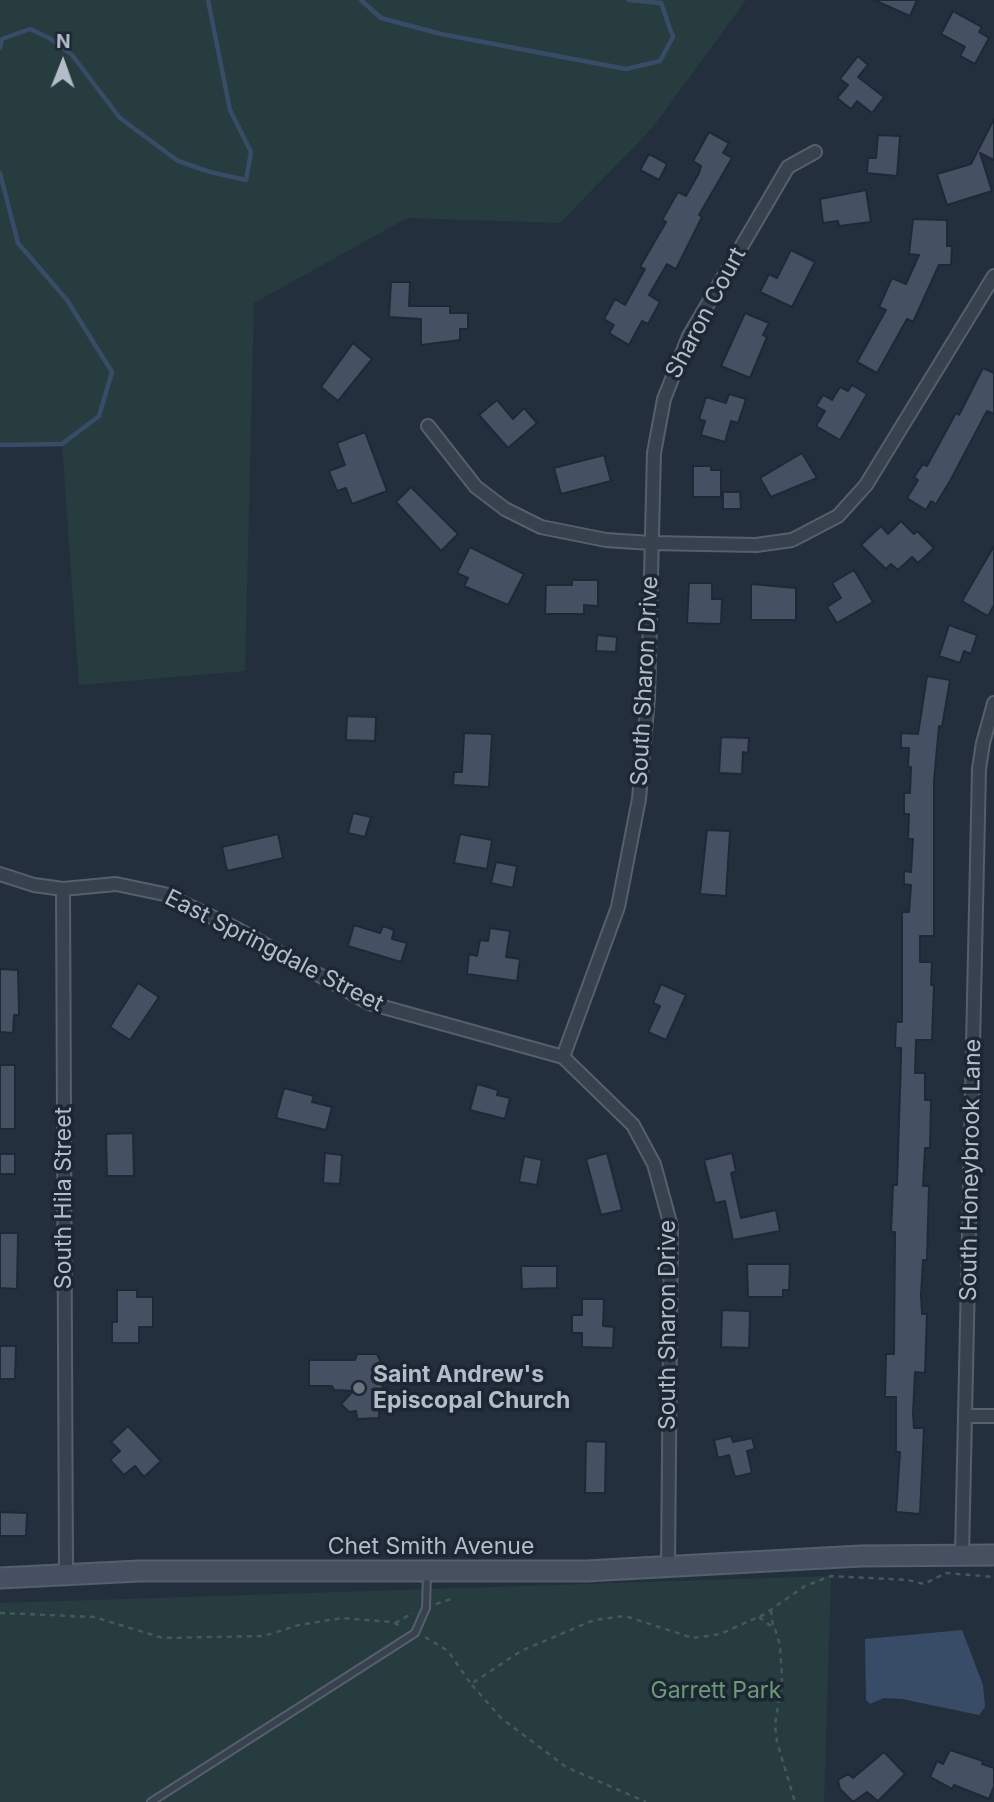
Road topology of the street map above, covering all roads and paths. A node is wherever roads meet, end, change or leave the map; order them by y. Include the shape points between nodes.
1 (815, 152) dead end
2 (994, 276) edge
3 (428, 426) dead end
4 (651, 543) junction
5 (994, 703) edge
6 (979, 796) junction
7 (994, 796) edge
8 (0, 874) edge
9 (63, 889) junction
10 (563, 1057) junction
11 (965, 1416) junction
12 (994, 1416) edge
13 (962, 1555) junction
14 (994, 1555) edge
15 (668, 1568) junction
16 (427, 1571) junction
17 (66, 1573) junction
18 (994, 1577) edge
19 (0, 1578) edge
20 (771, 1610) junction
21 (0, 1613) edge
22 (760, 1616) junction
23 (773, 1628) junction
24 (415, 1633) junction
25 (471, 1684) junction
26 (151, 1802) edge
27 (646, 1802) edge
28 (795, 1802) edge

1 - 4 street, Sharon Court via 788,167 677,362 659,418
2 - 4 street via 866,485 838,516 808,534 775,544
3 - 4 street via 476,486 521,519 561,533
4 - 10 street, South Sharon Drive via 648,698 639,799 618,907
5 - 6 street, South Honeybrook Lane via 983,743
6 - 7 street
6 - 11 street, South Honeybrook Lane
8 - 9 street
9 - 10 street, East Springdale Street via 116,884 164,894 369,1003
9 - 17 street, South Hila Street
10 - 15 street, South Sharon Drive via 633,1125 654,1164 670,1218
11 - 12 street
11 - 13 street, South Honeybrook Lane
13 - 14 street, Chet Smith Avenue
13 - 15 street, Chet Smith Avenue
15 - 16 street, Chet Smith Avenue
16 - 17 street, Chet Smith Avenue
16 - 24 lane via 426,1608
17 - 19 street, Chet Smith Avenue
18 - 20 path via 946,1573 924,1584 831,1576 805,1586
20 - 22 path
20 - 23 path
21 - 24 path via 94,1617 163,1638 264,1636 342,1618 392,1622
22 - 23 path
22 - 25 path via 720,1634 693,1638 625,1616 594,1620 521,1651
23 - 28 path via 780,1645 782,1679 777,1742
24 - 25 path via 448,1651
24 - 26 lane
25 - 27 path via 501,1718 566,1767

